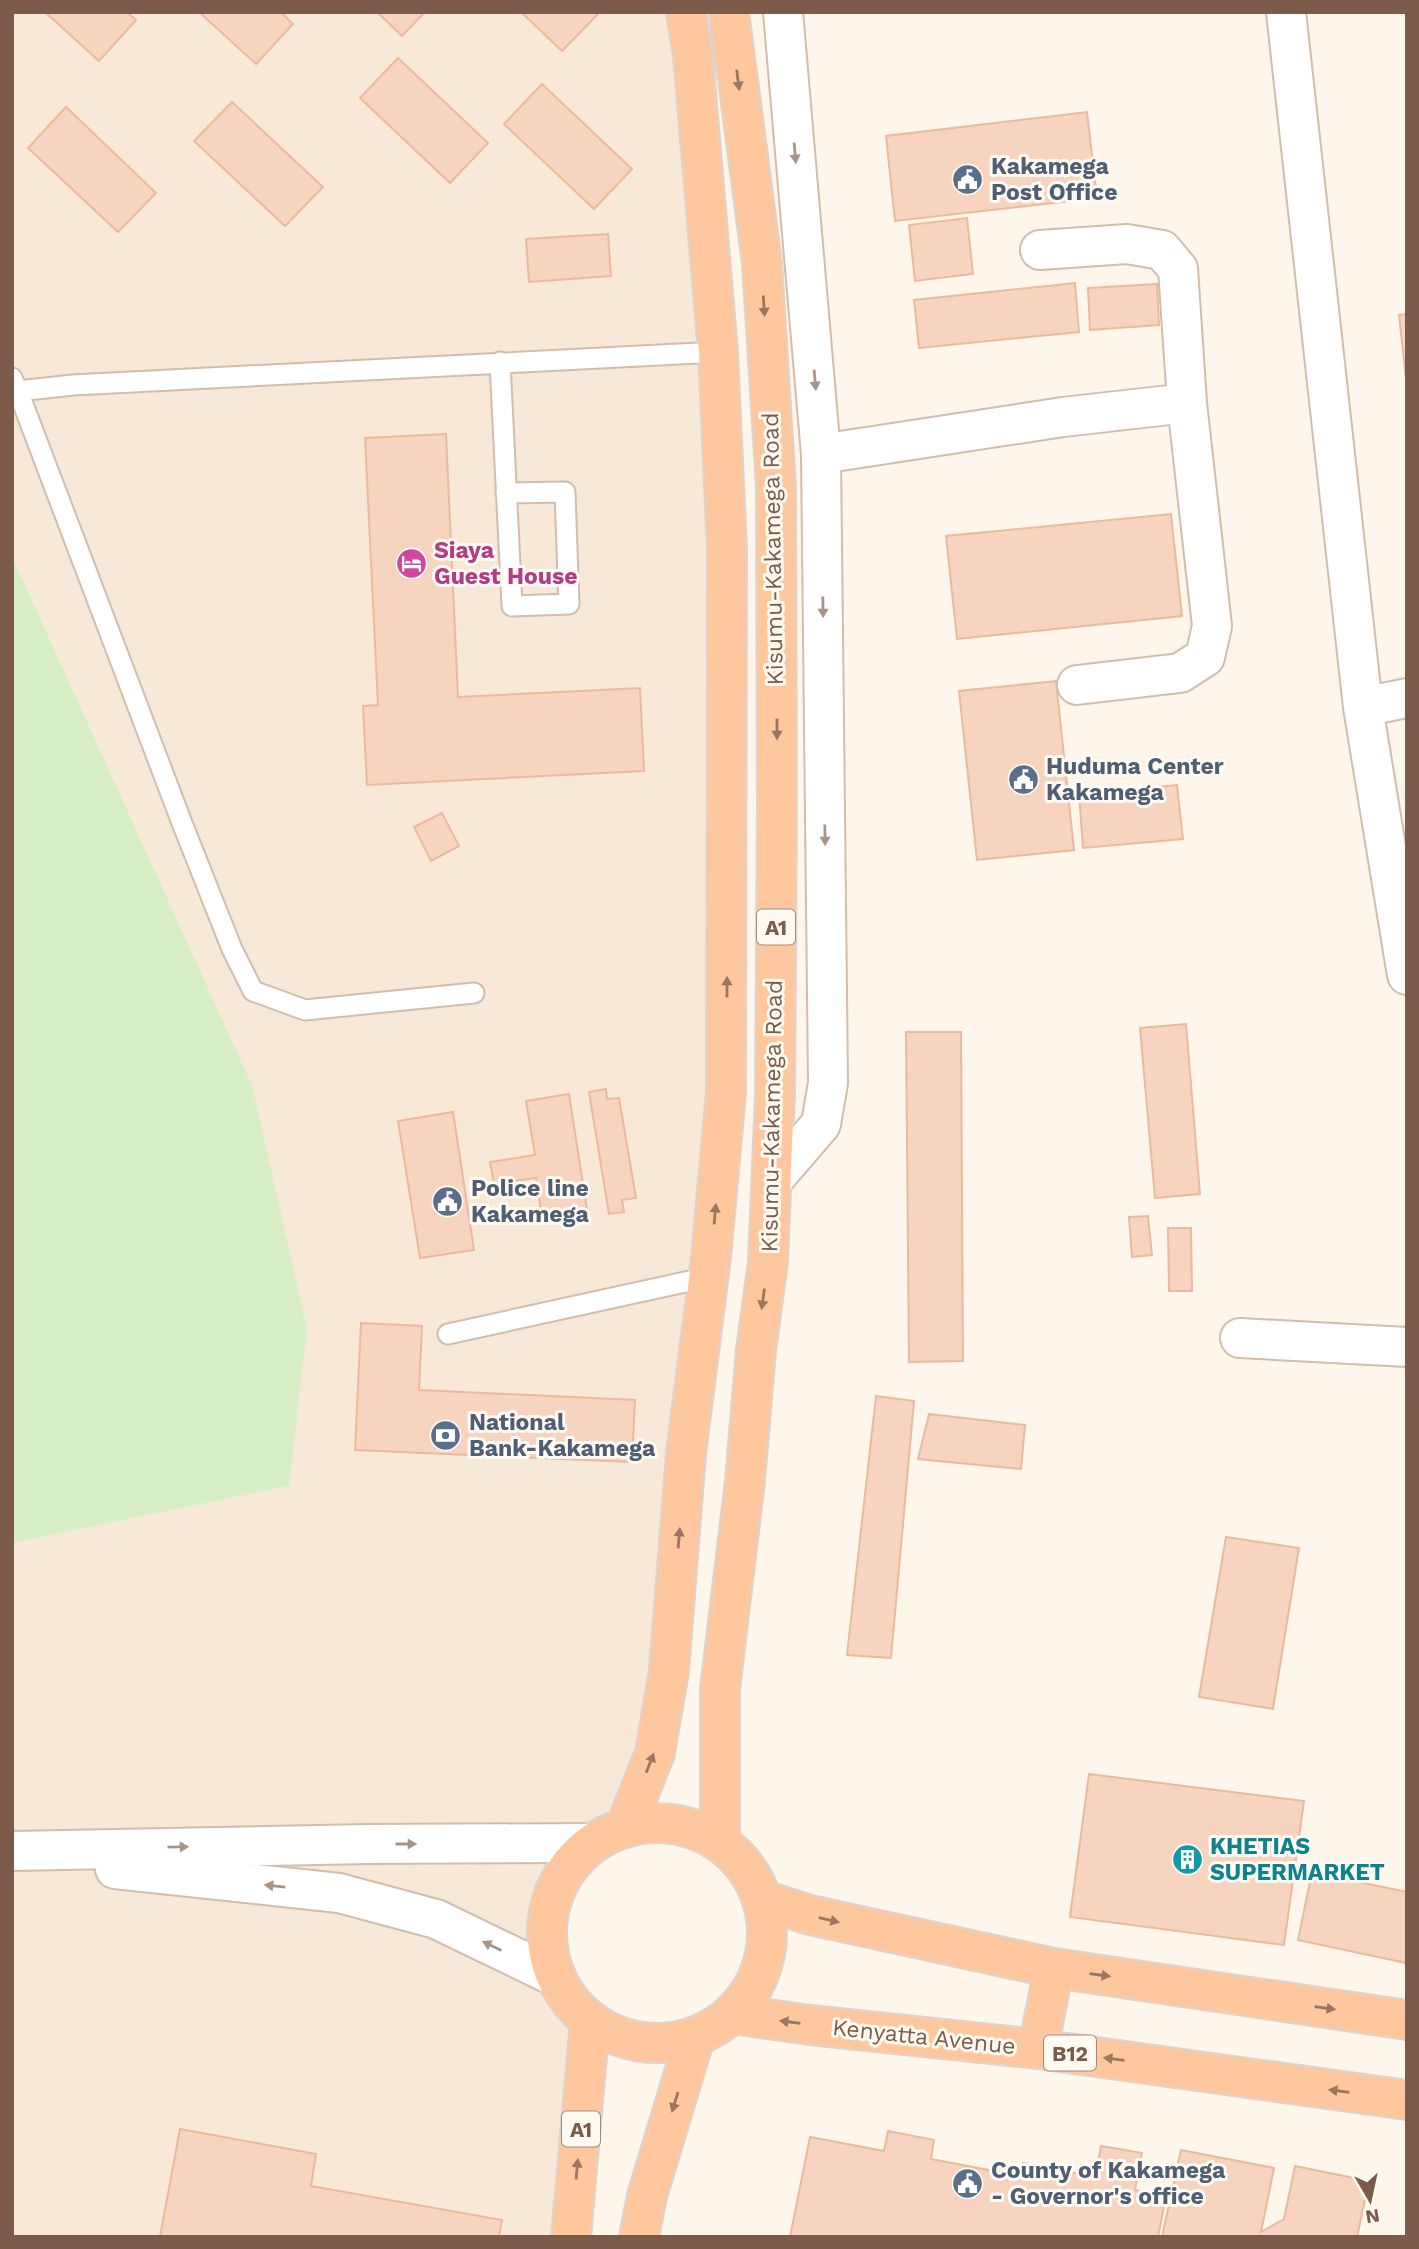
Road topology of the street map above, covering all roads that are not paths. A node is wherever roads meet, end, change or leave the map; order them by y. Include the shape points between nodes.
1 (687, 12) edge
2 (729, 12) edge
3 (783, 12) edge
4 (1286, 12) edge
5 (1040, 250) dead end
6 (718, 352) junction
7 (500, 362) junction
8 (15, 384) edge
9 (1186, 403) junction
10 (821, 454) junction
11 (506, 493) junction
12 (1077, 685) dead end
13 (1407, 698) edge
14 (1363, 707) junction
15 (1407, 975) edge
16 (474, 993) dead end
17 (772, 1181) junction
18 (708, 1277) junction
19 (448, 1334) dead end
20 (1240, 1338) dead end
21 (1407, 1347) edge
22 (609, 1834) junction
23 (720, 1841) junction
24 (12, 1851) edge
25 (12, 1858) edge
26 (764, 1900) junction
27 (1055, 1968) junction
28 (554, 1976) junction
29 (733, 2014) junction
30 (1407, 2020) edge
31 (590, 2022) junction
32 (695, 2037) junction
33 (1038, 2049) junction
34 (1407, 2100) edge
35 (571, 2237) edge
36 (639, 2237) edge

1 - 6 highway, Kisumu-Kakamega Road / A1
2 -> 17 highway, Kisumu-Kakamega Road / A1 via 762,263 776,487
3 -> 10 street
4 - 14 street
5 - 9 street via 1127,244 1162,250 1178,269
6 - 7 lane
18 -> 6 highway, Kisumu-Kakamega Road / A1 via 726,1080 727,549
7 - 8 lane via 73,385
7 - 11 lane
8 - 16 lane via 187,836 253,991 305,1010
9 - 10 street
9 - 12 street via 1212,626 1205,657 1180,673
10 -> 17 street via 828,1083 821,1124
11 - 11 lane via 565,492 569,604 512,606
13 - 14 street
14 - 15 street
17 -> 23 highway, Kisumu-Kakamega Road / A1 via 768,1262 720,1689
18 - 19 lane
22 -> 18 highway, Kisumu-Kakamega Road / A1 via 654,1753 669,1671 686,1454
20 - 21 street
22 - 23 highway via 658,1822 690,1827
24 -> 22 street
22 - 28 highway via 566,1869 550,1903 545,1939
23 - 26 highway via 747,1867
28 -> 25 street via 436,1919 339,1893
26 -> 27 highway via 810,1915
26 - 29 highway via 768,1930 765,1961 752,1990
27 -> 30 highway
27 - 33 highway
28 - 31 highway via 569,2001
29 - 32 highway
33 -> 29 highway, Kenyatta Avenue / B12
31 - 32 highway via 640,2042 668,2043
35 -> 31 highway, A1
32 -> 36 highway
34 -> 33 highway, Kenyatta Avenue / B12

